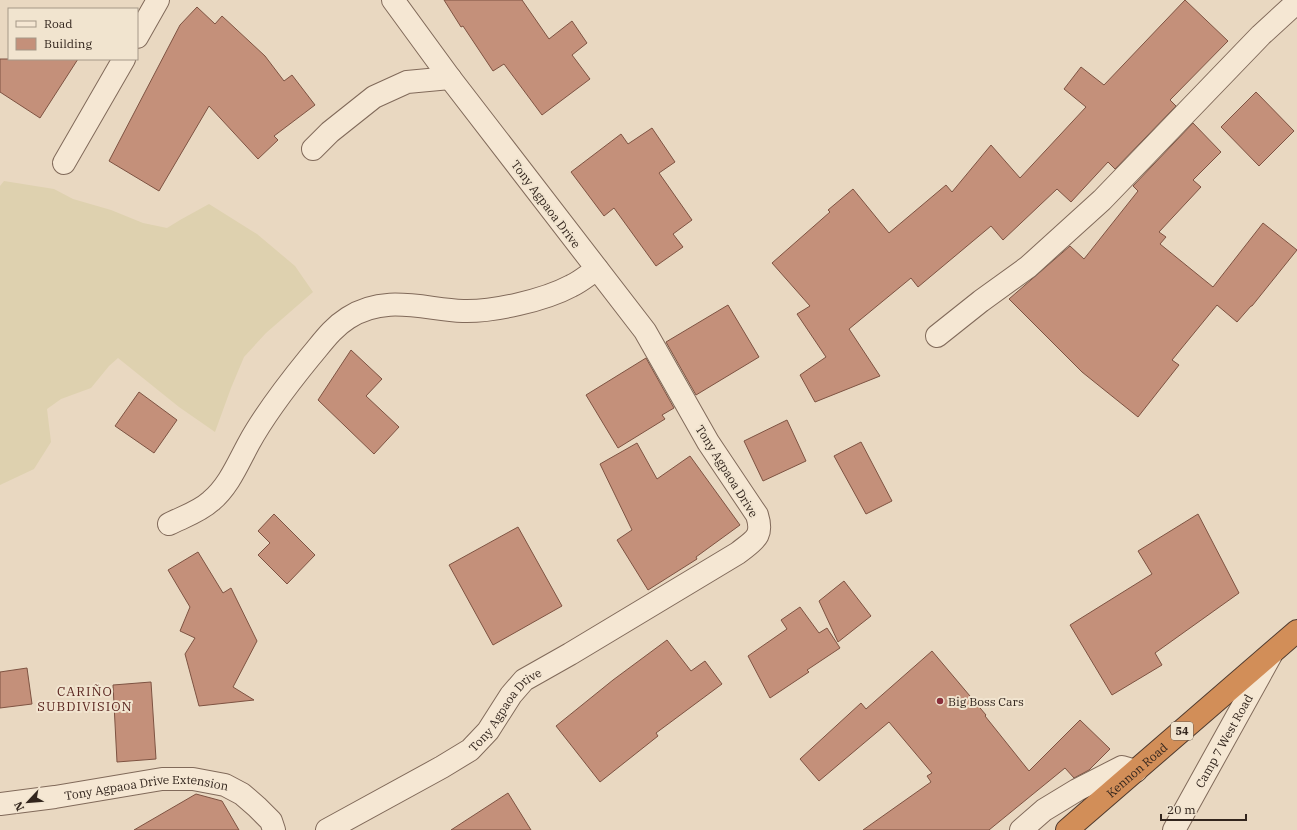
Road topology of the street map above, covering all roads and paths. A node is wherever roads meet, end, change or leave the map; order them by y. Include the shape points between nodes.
1 (158, 0) edge
2 (393, 0) edge
3 (1297, 2) edge
4 (138, 35) edge
5 (123, 60) edge
6 (450, 78) junction
7 (313, 149) dead end
8 (64, 164) dead end
9 (597, 270) junction
10 (937, 336) dead end
11 (169, 524) dead end
12 (1297, 631) edge
13 (1272, 652) junction
14 (1136, 771) junction
15 (0, 804) edge
16 (274, 830) edge
17 (327, 830) edge
18 (1021, 830) edge
19 (1067, 830) edge
20 (1174, 830) edge

1 - 4 street
2 - 6 street, Tony Agpaoa Drive
3 - 10 street via 1261,35 1102,200 1028,267
5 - 8 street
6 - 7 street via 407,82 374,97
6 - 9 street, Tony Agpaoa Drive
9 - 11 street via 571,286 536,300 498,308 464,311 401,304 378,306 360,311 346,319 333,330 267,413 235,470 212,501
9 - 17 street, Tony Agpaoa Drive via 645,331 708,442 757,515 759,534 738,553 524,680 488,731 470,750
12 - 13 highway, Kennon Road / 54
13 - 14 highway, Kennon Road / 54
13 - 20 street, Camp 7 West Road
14 - 18 street via 1122,767 1083,787 1044,810
14 - 19 highway, Kennon Road / 54
15 - 16 street, Tony Agpaoa Drive Extension via 162,779 193,779 225,785 242,794 271,821

